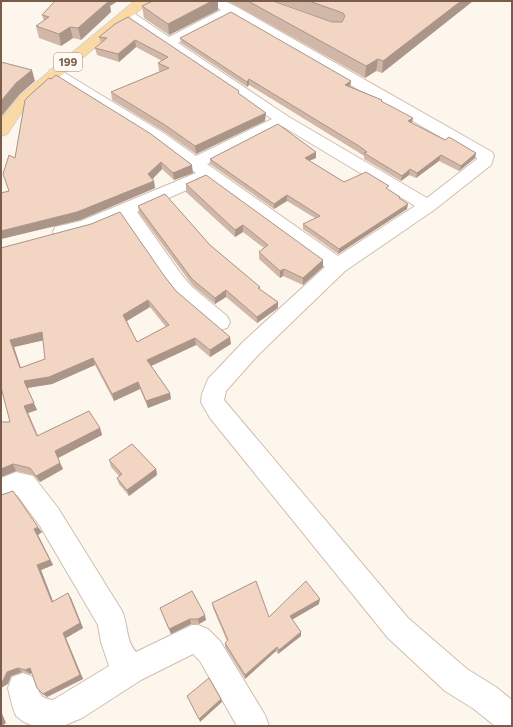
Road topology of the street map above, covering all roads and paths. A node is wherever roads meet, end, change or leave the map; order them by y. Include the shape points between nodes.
1 (143, 1) edge
2 (225, 4) edge
3 (127, 15) junction
4 (169, 42) junction
5 (55, 73) junction
6 (283, 120) junction
7 (1, 131) edge
8 (202, 169) junction
9 (428, 206) junction
10 (126, 210) junction
11 (44, 237) edge
12 (338, 266) junction
13 (220, 322) dead end
14 (1, 490) edge
15 (134, 668) junction
16 (23, 688) dead end
17 (512, 720) edge
18 (254, 726) edge

1 - 3 main road, 199
2 - 4 street
2 - 9 street via 486,156 485,161
3 - 4 street
3 - 5 main road, 199
4 - 6 street
5 - 7 main road, 199 via 14,110
5 - 8 street via 159,137
6 - 8 street
6 - 9 street
8 - 10 street
8 - 12 street
9 - 12 street
10 - 11 street via 86,226
10 - 13 street via 185,292
12 - 17 street via 236,364 216,386 212,402 398,628 456,680 485,698
14 - 15 street via 16,483 24,484 49,517 112,621 120,656 129,667
15 - 16 street via 71,707 52,715 35,711 27,704
15 - 18 street via 192,639 198,639 210,651

